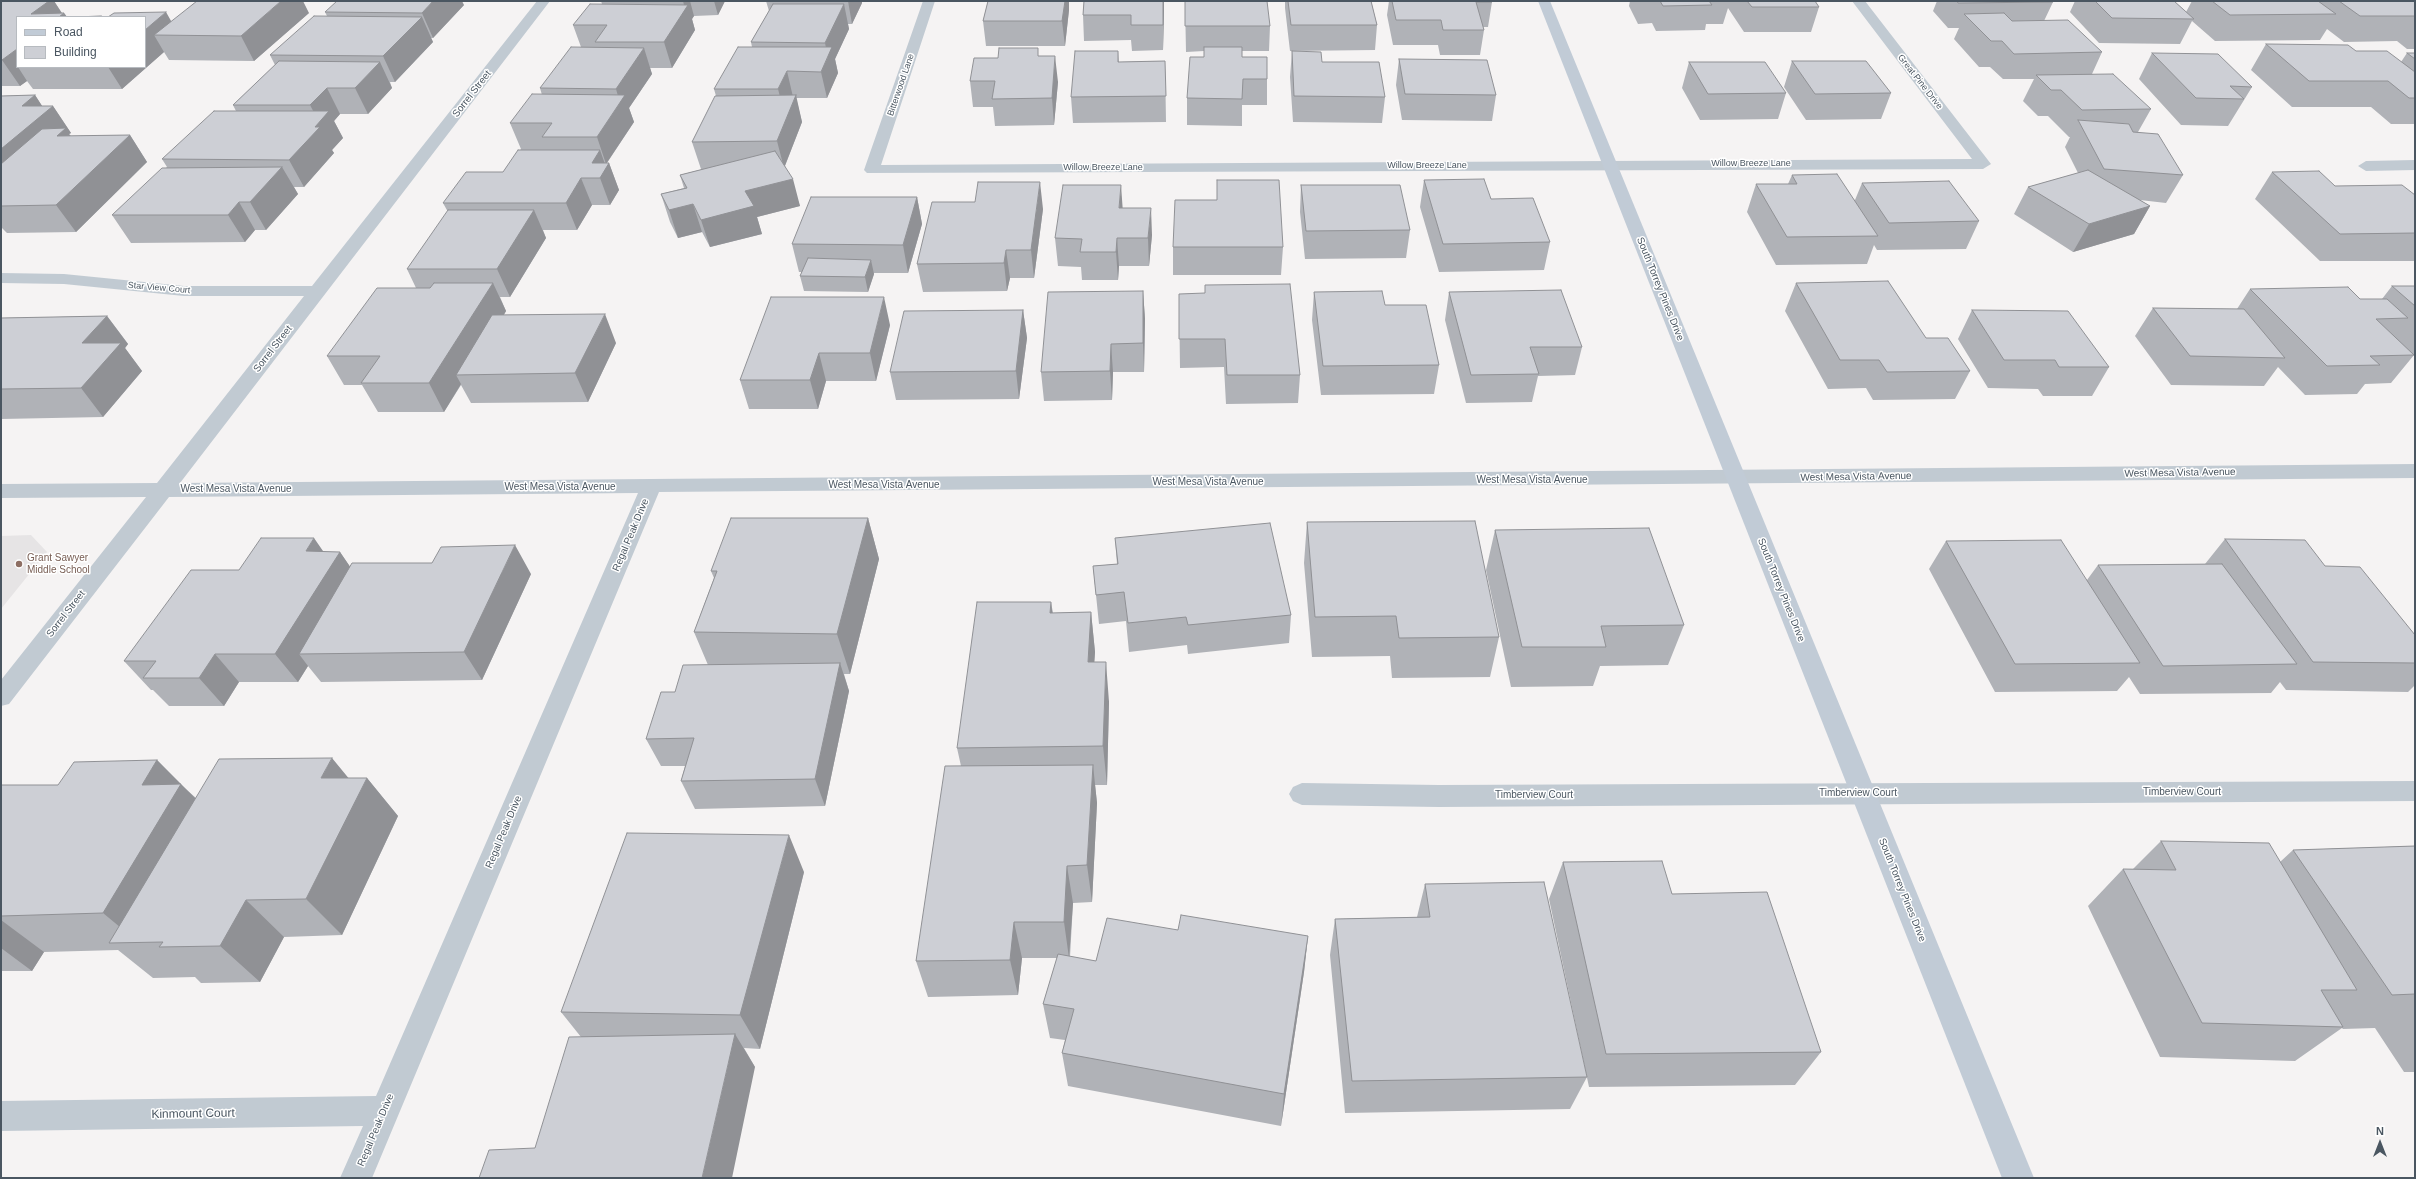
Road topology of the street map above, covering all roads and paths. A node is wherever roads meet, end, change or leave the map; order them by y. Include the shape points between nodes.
1 (544, 1) edge
2 (929, 1) edge
3 (1544, 1) edge
4 (1858, 1) edge
5 (1983, 164) joint
6 (1610, 165) junction
7 (2415, 165) edge
8 (2366, 166) dead end
9 (872, 170) joint
10 (1, 278) edge
11 (318, 291) junction
12 (2415, 471) edge
13 (1736, 478) junction
14 (651, 487) junction
15 (164, 490) junction
16 (1, 491) edge
17 (1, 697) edge
18 (2415, 791) edge
19 (1863, 793) junction
20 (1302, 794) dead end
21 (384, 1111) junction
22 (1, 1116) edge
23 (356, 1178) edge
24 (2018, 1178) edge

1 - 11 street, Sorrel Street
2 - 9 street, Bitterwood Lane
3 - 6 main road, South Torrey Pines Drive
4 - 5 street, Great Pine Drive
5 - 6 street, Willow Breeze Lane
6 - 9 street, Willow Breeze Lane
6 - 13 main road, South Torrey Pines Drive
7 - 8 street
10 - 11 street, Star View Court via 64,279 184,291
11 - 15 street, Sorrel Street
12 - 13 street, West Mesa Vista Avenue
13 - 14 street, West Mesa Vista Avenue
13 - 19 main road, South Torrey Pines Drive
14 - 15 street, West Mesa Vista Avenue
14 - 21 street, Regal Peak Drive
15 - 16 street, West Mesa Vista Avenue
15 - 17 street, Sorrel Street
18 - 19 street, Timberview Court
19 - 20 street, Timberview Court via 1439,796
19 - 24 main road, South Torrey Pines Drive
21 - 22 street, Kinmount Court
21 - 23 street, Regal Peak Drive

